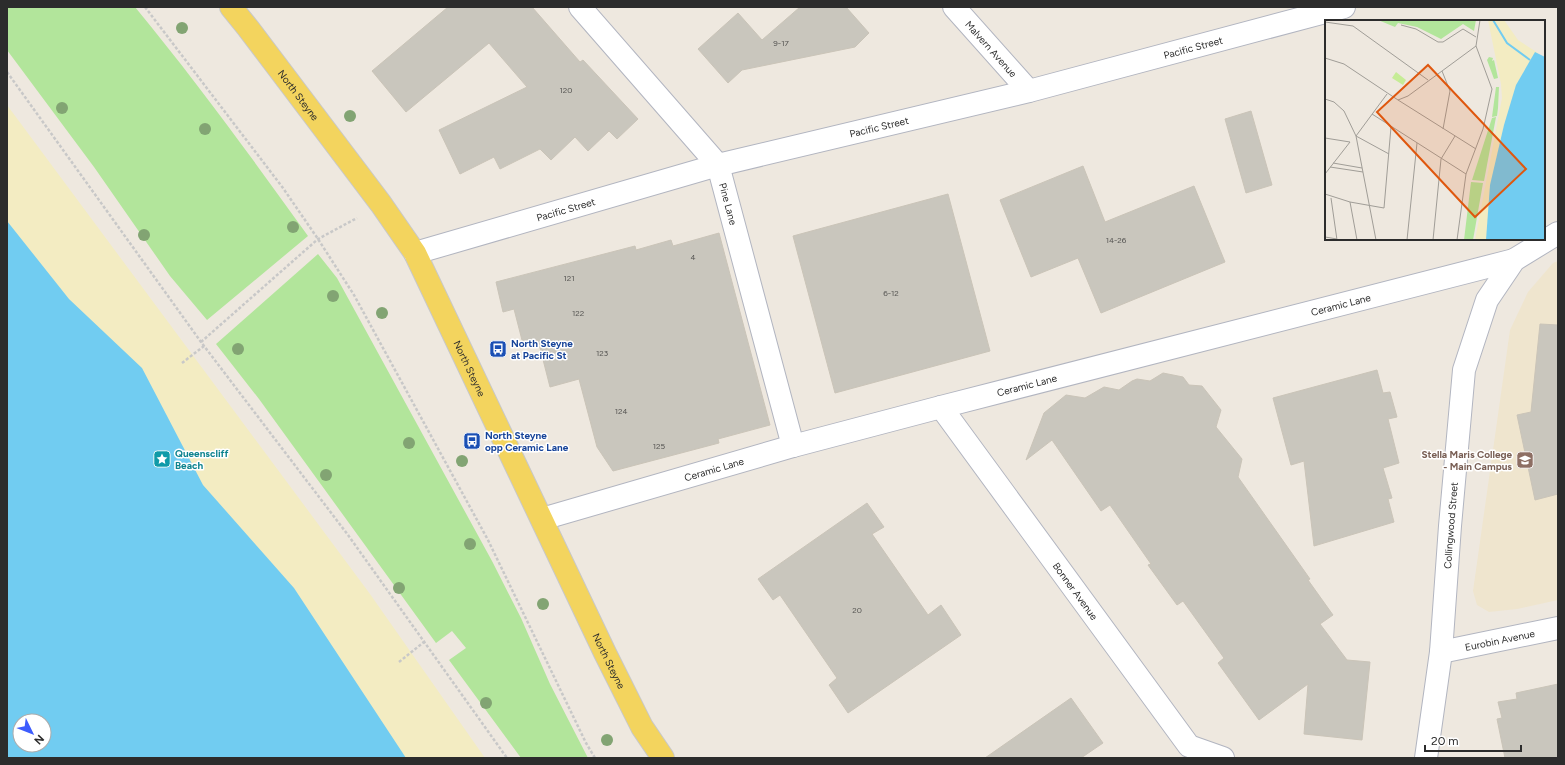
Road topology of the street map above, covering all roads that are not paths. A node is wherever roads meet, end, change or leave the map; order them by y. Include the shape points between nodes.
1 (231, 7) edge
2 (580, 7) edge
3 (954, 7) edge
4 (1344, 7) edge
5 (1028, 91) junction
6 (718, 165) junction
7 (1558, 233) edge
8 (415, 253) junction
9 (1514, 260) junction
10 (941, 407) junction
11 (793, 446) junction
12 (542, 519) junction
13 (1558, 628) edge
14 (1441, 652) junction
15 (663, 758) edge
16 (1223, 758) edge
17 (1426, 758) edge

1 - 8 main road, North Steyne via 381,204
2 - 6 street, Pine Lane
3 - 5 street, Malvern Avenue
4 - 5 street, Pacific Street
5 - 6 street, Pacific Street
6 - 8 street, Pacific Street
6 - 11 street, Pine Lane
7 - 9 street, Collingwood Street
8 - 12 main road, North Steyne
9 - 10 street, Ceramic Lane
9 - 14 street, Collingwood Street via 1488,300 1464,370
10 - 11 street, Ceramic Lane
10 - 16 street, Bonner Avenue via 1189,746
11 - 12 street, Ceramic Lane
12 - 15 main road, North Steyne via 642,727
13 - 14 street, Eurobin Avenue
14 - 17 street, Collingwood Street

